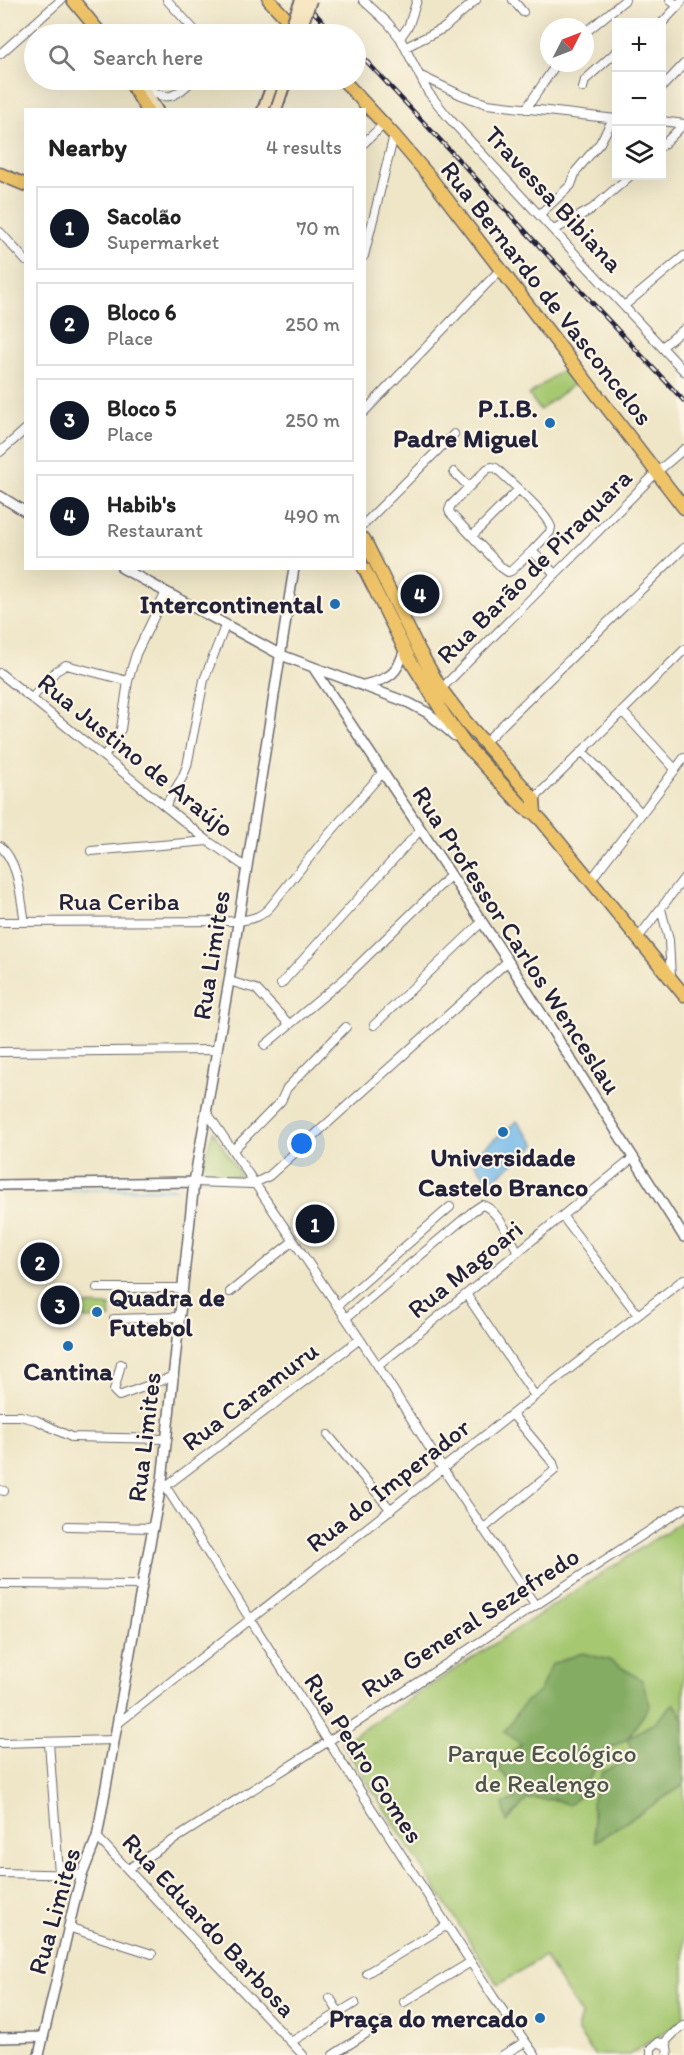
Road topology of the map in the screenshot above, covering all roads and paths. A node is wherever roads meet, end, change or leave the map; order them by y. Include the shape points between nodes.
1 (61, 0) edge
2 (167, 0) edge
3 (269, 0) edge
4 (301, 0) edge
5 (310, 0) edge
6 (363, 0) edge
7 (417, 0) edge
8 (476, 0) edge
9 (513, 0) edge
10 (625, 0) edge
11 (670, 0) edge
12 (75, 1) edge
13 (680, 3) edge
14 (524, 12) dead end
15 (666, 18) edge
16 (34, 24) edge
17 (93, 24) edge
18 (189, 24) edge
19 (291, 24) edge
20 (292, 24) edge
21 (303, 24) edge
22 (594, 26) edge
23 (24, 33) edge
24 (400, 38) junction
25 (406, 47) junction
26 (0, 54) edge
27 (612, 56) edge
28 (684, 64) edge
29 (551, 72) edge
30 (419, 75) junction
31 (666, 83) edge
32 (583, 88) dead end
33 (135, 90) edge
34 (145, 90) edge
35 (151, 90) edge
36 (180, 90) edge
37 (270, 90) edge
38 (283, 90) edge
39 (352, 90) edge
40 (146, 108) edge
41 (156, 108) edge
42 (264, 108) edge
43 (277, 108) edge
44 (526, 109) junction
45 (612, 119) edge
46 (666, 121) edge
47 (384, 124) junction
48 (612, 124) edge
49 (683, 128) edge
50 (394, 135) junction
51 (366, 141) edge
52 (666, 143) edge
53 (0, 174) edge
54 (625, 180) edge
55 (24, 184) edge
56 (540, 214) junction
57 (554, 230) junction
58 (0, 232) edge
59 (366, 248) edge
60 (684, 256) edge
61 (24, 259) edge
62 (500, 270) junction
63 (624, 306) junction
64 (684, 329) edge
65 (662, 347) junction
66 (684, 370) edge
67 (366, 409) edge
68 (24, 431) edge
69 (454, 434) dead end
70 (684, 449) edge
71 (0, 452) edge
72 (454, 472) dead end
73 (657, 472) junction
74 (469, 487) junction
75 (518, 490) junction
76 (0, 496) edge
77 (684, 508) edge
78 (24, 512) edge
79 (366, 522) edge
80 (472, 536) junction
81 (366, 543) edge
82 (684, 548) edge
83 (532, 551) junction
84 (125, 570) edge
85 (294, 570) edge
86 (365, 570) edge
87 (555, 574) junction
88 (165, 594) junction
89 (225, 626) junction
90 (409, 629) junction
91 (405, 650) junction
92 (684, 650) edge
93 (281, 655) junction
94 (313, 667) junction
95 (0, 673) edge
96 (344, 678) junction
97 (128, 681) junction
98 (364, 685) junction
99 (441, 689) junction
100 (333, 696) junction
101 (32, 698) junction
102 (623, 712) junction
103 (485, 742) junction
104 (465, 744) junction
105 (582, 752) junction
106 (104, 757) junction
107 (684, 758) edge
108 (675, 769) junction
109 (383, 772) junction
110 (534, 799) junction
111 (165, 806) junction
112 (530, 811) junction
113 (641, 813) junction
114 (421, 829) junction
115 (208, 841) junction
116 (0, 846) edge
117 (91, 851) dead end
118 (247, 868) junction
119 (451, 875) junction
120 (684, 878) edge
121 (590, 881) junction
122 (661, 909) junction
123 (238, 921) junction
124 (0, 922) edge
125 (25, 922) junction
126 (482, 922) junction
127 (638, 938) junction
128 (508, 961) junction
129 (672, 980) junction
130 (230, 981) junction
131 (280, 984) dead end
132 (684, 995) edge
133 (290, 1024) junction
134 (374, 1025) dead end
135 (346, 1027) dead end
136 (265, 1045) dead end
137 (216, 1050) junction
138 (0, 1053) edge
139 (206, 1112) junction
140 (233, 1150) junction
141 (633, 1158) junction
142 (194, 1182) junction
143 (253, 1184) junction
144 (0, 1185) edge
145 (450, 1207) dead end
146 (563, 1217) junction
147 (684, 1237) edge
148 (293, 1241) junction
149 (518, 1252) junction
150 (684, 1279) edge
151 (97, 1288) dead end
152 (182, 1288) junction
153 (230, 1292) dead end
154 (466, 1294) junction
155 (335, 1303) junction
156 (638, 1316) junction
157 (180, 1317) junction
158 (114, 1318) dead end
159 (346, 1318) junction
160 (360, 1339) junction
161 (121, 1364) dead end
162 (378, 1366) junction
163 (174, 1376) junction
164 (535, 1396) junction
165 (512, 1414) junction
166 (0, 1416) edge
167 (328, 1435) dead end
168 (167, 1439) junction
169 (443, 1469) junction
170 (164, 1483) junction
171 (684, 1508) edge
172 (392, 1510) junction
173 (68, 1526) dead end
174 (153, 1528) junction
175 (483, 1529) junction
176 (0, 1584) edge
177 (142, 1585) junction
178 (534, 1605) junction
179 (250, 1620) junction
180 (117, 1724) junction
181 (114, 1740) junction
182 (328, 1741) junction
183 (0, 1743) edge
184 (49, 1743) junction
185 (97, 1837) junction
186 (128, 1869) junction
187 (0, 1873) edge
188 (60, 1873) junction
189 (82, 1875) junction
190 (447, 1925) junction
191 (68, 1927) junction
192 (152, 1954) dead end
193 (471, 1962) junction
194 (367, 1973) dead end
195 (330, 1998) dead end
196 (404, 2002) dead end
197 (355, 2003) dead end
198 (339, 2013) junction
199 (384, 2022) dead end
200 (684, 2026) edge
201 (42, 2037) junction
202 (0, 2038) edge
203 (291, 2042) junction
204 (525, 2042) junction
205 (664, 2043) junction
206 (651, 2052) edge
207 (39, 2055) edge
208 (303, 2055) edge
209 (333, 2055) edge
210 (503, 2055) edge
211 (535, 2055) edge
212 (642, 2055) edge
213 (668, 2055) edge

1 - 16 street
2 - 18 street
3 - 19 main road
4 - 20 main road, bridge
5 - 21 main road, bridge
6 - 24 street, Travessa Bibiana
7 - 24 street via 408,28
8 - 25 street via 444,28
9 - 14 street
10 - 22 street
11 - 13 street
12 - 17 main road
13 - 15 street
23 - 26 street
24 - 25 street, Travessa Bibiana
25 - 30 street, Travessa Bibiana
27 - 32 street via 585,80
28 - 31 street
29 - 44 street
30 - 44 street via 472,100
30 - 56 street, Travessa Bibiana via 448,117
33 - 40 main road
34 - 41 main road
35 - 36 street via 160,96 173,96
37 - 42 main road
38 - 43 main road
39 - 47 main road, Rua Bernardo de Vasconcelos
44 - 45 street
46 - 49 street
47 - 50 main road, Rua Bernardo de Vasconcelos
47 - 51 street
48 - 56 street via 576,171 571,185
49 - 52 street
50 - 59 street
50 - 62 main road, Rua Bernardo de Vasconcelos
53 - 55 main road
54 - 57 street via 592,209
56 - 57 street, Travessa Bibiana
57 - 63 street, Travessa Bibiana
58 - 61 street
60 - 63 street
62 - 67 street
62 - 73 main road, Rua Bernardo de Vasconcelos
63 - 65 street, Travessa Bibiana
64 - 65 street
65 - 66 street, Travessa Bibiana
68 - 71 street
69 - 79 street
70 - 73 street, Rua Barão de Piraquara
72 - 74 street
73 - 77 main road, Rua Bernardo de Vasconcelos
73 - 87 street, Rua Barão de Piraquara
74 - 75 street via 492,467
74 - 80 street via 449,510
75 - 80 street
75 - 83 street via 551,527
76 - 78 street
80 - 83 street via 508,572
81 - 90 main road
82 - 103 street
83 - 87 street
84 - 88 street
85 - 93 street, Rua Limites
86 - 91 main road
87 - 99 street, Rua Barão de Piraquara
88 - 89 street
88 - 97 street
89 - 93 street
89 - 111 street via 204,680 187,766
90 - 91 street
90 - 99 main road
91 - 98 street via 388,678
91 - 104 main road
92 - 102 street
93 - 94 street
93 - 118 street, Rua Limites
94 - 96 street
94 - 100 street, Rua Professor Carlos Wenceslau
95 - 101 street, Rua Justino de Araújo
96 - 98 street
96 - 100 street via 334,682
97 - 101 street via 66,665 56,670
97 - 106 street via 121,729
98 - 104 street via 420,708
99 - 103 main road
100 - 109 street, Rua Professor Carlos Wenceslau
101 - 106 street, Rua Justino de Araújo
102 - 105 street
102 - 108 street
103 - 110 main road
104 - 112 main road
105 - 110 street
105 - 113 street
106 - 111 street, Rua Justino de Araújo
107 - 108 street
108 - 113 street
109 - 114 street, Rua Professor Carlos Wenceslau
109 - 123 street, Rua Ceriba via 263,915
110 - 112 main road
111 - 115 street, Rua Justino de Araújo
112 - 121 main road
113 - 121 street
114 - 119 street, Rua Professor Carlos Wenceslau
114 - 131 street
115 - 117 street
115 - 118 street, Rua Justino de Araújo
116 - 125 street via 14,864
118 - 123 street, Rua Limites
119 - 126 street, Rua Professor Carlos Wenceslau
119 - 133 street via 345,979
120 - 122 street
121 - 127 main road
122 - 127 street
122 - 129 street via 669,940
123 - 125 street, Rua Ceriba
123 - 130 street, Rua Limites
124 - 125 street, Rua Ceriba
126 - 128 street, Rua Professor Carlos Wenceslau
126 - 134 street
127 - 129 main road
128 - 141 street, Rua Professor Carlos Wenceslau
128 - 143 street via 275,1171
129 - 132 main road
130 - 133 street via 256,989
130 - 137 street, Rua Limites
133 - 136 street
135 - 140 street
137 - 138 street
137 - 139 street, Rua Limites
139 - 140 street
139 - 142 street, Rua Limites
140 - 143 street
141 - 146 street, Rua Magoari
141 - 147 street, Rua Professor Carlos Wenceslau
142 - 143 street
142 - 144 street
142 - 152 street, Rua Limites
143 - 148 street
145 - 155 street
146 - 149 street, Rua Magoari
146 - 156 street
148 - 153 street
148 - 155 street
149 - 154 street, Rua Magoari
149 - 159 street, Rua Magoari via 501,1222 489,1207 482,1205
150 - 156 street, Rua do Imperador
151 - 152 street
152 - 157 street, Rua Limites
154 - 162 street, Rua Magoari
154 - 164 street
155 - 159 street
156 - 164 street, Rua do Imperador
157 - 158 street
157 - 163 street, Rua Limites
159 - 160 street
160 - 162 street
160 - 170 street, Rua Caramuru
161 - 163 street via 114,1391 119,1396
162 - 169 street
163 - 168 street, Rua Limites
164 - 165 street, Rua do Imperador
165 - 169 street, Rua do Imperador
165 - 175 street via 554,1463 555,1470
166 - 168 street via 36,1420 78,1438
167 - 172 street
168 - 170 street, Rua Limites
169 - 172 street, Rua do Imperador
169 - 175 street
170 - 174 street, Rua Limites
170 - 179 street, Rua Pedro Gomes
171 - 178 street, Rua General Sezefredo
172 - 179 street, Rua do Imperador
173 - 174 street
174 - 177 street, Rua Limites
175 - 178 street
176 - 177 street
177 - 180 street, Rua Limites
178 - 182 street, Rua General Sezefredo
179 - 180 street, Rua do Imperador
179 - 182 street, Rua Pedro Gomes
180 - 181 street, Rua Limites
181 - 184 street
181 - 185 street, Rua Limites
182 - 186 street, Rua General Sezefredo
182 - 190 street, Rua Pedro Gomes
183 - 184 street
184 - 188 street
185 - 186 street, Rua Eduardo Barbosa
185 - 189 street, Rua Limites
186 - 203 street, Rua Eduardo Barbosa
187 - 188 street
188 - 189 street
189 - 191 street, Rua Limites
190 - 193 street, Rua Pedro Gomes
190 - 194 street
191 - 192 street
191 - 201 street, Rua Limites
193 - 196 street
193 - 204 street, Rua Pedro Gomes
195 - 198 street
197 - 198 street, Rua Eduardo Barbosa
198 - 203 street, Rua Eduardo Barbosa
199 - 209 street
200 - 205 street
201 - 202 street
201 - 207 street, Rua Limites
203 - 208 street, Rua Eduardo Barbosa
204 - 210 street
204 - 211 street, Rua Pedro Gomes
205 - 206 street via 655,2043
205 - 213 street
206 - 212 street

